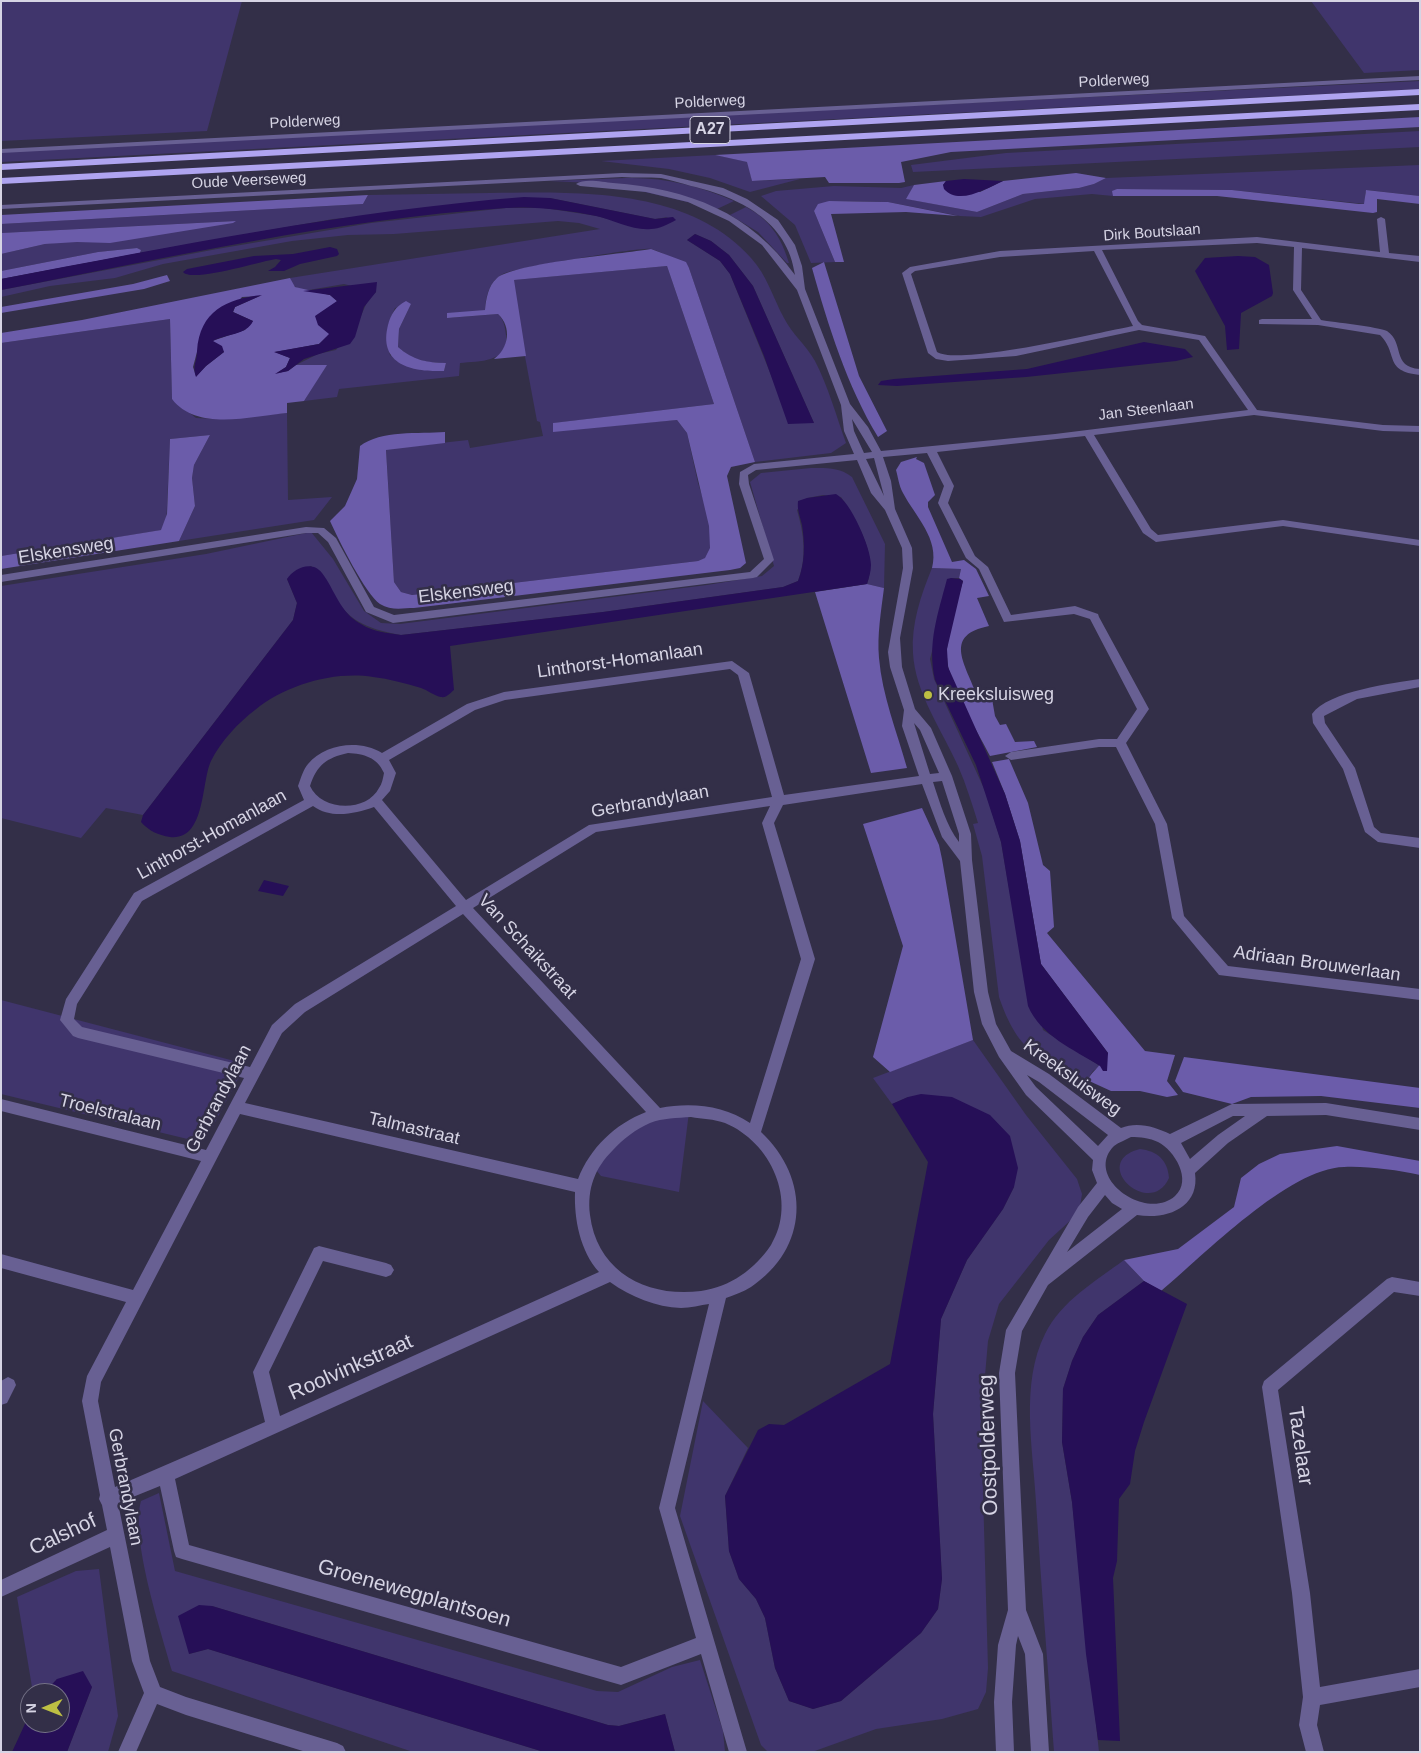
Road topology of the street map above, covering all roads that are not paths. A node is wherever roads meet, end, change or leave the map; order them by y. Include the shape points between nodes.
1 (1420, 78) edge
2 (1420, 92) edge
3 (1420, 107) edge
4 (1, 151) edge
5 (1, 167) edge
6 (1, 181) edge
7 (497, 183) junction
8 (744, 201) joint
9 (1, 207) edge
10 (719, 213) joint
11 (1381, 219) dead end
12 (1298, 245) junction
13 (1097, 248) junction
14 (1385, 255) junction
15 (1420, 259) edge
16 (801, 289) junction
17 (1262, 322) dead end
18 (1318, 322) junction
19 (1140, 327) junction
20 (1420, 372) edge
21 (846, 405) junction
22 (1254, 412) junction
23 (1420, 429) edge
24 (1088, 433) junction
25 (930, 448) junction
26 (876, 454) junction
27 (860, 456) junction
28 (890, 510) junction
29 (1420, 543) edge
30 (1, 579) edge
31 (1420, 683) edge
32 (910, 710) junction
33 (1120, 743) junction
34 (1011, 756) dead end
35 (382, 758) junction
36 (946, 776) junction
37 (926, 779) junction
38 (375, 800) junction
39 (779, 800) junction
40 (312, 801) junction
41 (1420, 843) edge
42 (966, 860) junction
43 (464, 906) junction
44 (1420, 995) edge
45 (1004, 1052) junction
46 (253, 1074) junction
47 (1, 1104) edge
48 (236, 1106) junction
49 (1263, 1111) junction
50 (657, 1115) junction
51 (1420, 1124) edge
52 (754, 1133) junction
53 (1118, 1134) junction
54 (1169, 1142) junction
55 (1099, 1156) junction
56 (210, 1157) junction
57 (1188, 1170) junction
58 (1105, 1185) junction
59 (583, 1187) junction
60 (1134, 1208) junction
61 (1, 1261) edge
62 (386, 1270) dead end
63 (612, 1274) junction
64 (1037, 1286) junction
65 (1420, 1290) edge
66 (720, 1296) junction
67 (136, 1298) junction
68 (274, 1425) junction
69 (166, 1474) junction
70 (107, 1498) junction
71 (116, 1536) junction
72 (1, 1589) edge
73 (1018, 1610) junction
74 (707, 1644) junction
75 (1420, 1678) edge
76 (153, 1693) junction
77 (1312, 1698) junction
78 (128, 1752) edge
79 (336, 1752) edge
80 (738, 1752) edge
81 (1005, 1752) edge
82 (1040, 1752) edge
83 (1314, 1752) edge

1 - 4 street, Polderweg
2 - 5 highway, A27
3 - 6 highway, A27
7 - 8 street, Oude Veerseweg via 622,175 661,176 720,190
7 - 9 street, Oude Veerseweg
7 - 10 street, Oude Veerseweg via 620,187 680,199
8 - 16 street, Kreeksluisweg via 775,222 783,232 798,266
10 - 16 street, Kreeksluisweg via 750,230 772,251
11 - 14 street
12 - 13 street, Dirk Boutslaan via 1257,240
12 - 14 street, Dirk Boutslaan
12 - 18 street via 1298,290
13 - 19 street, Dirk Boutslaan via 1134,322
13 - 19 street via 1000,254 913,269 906,273 933,352 948,358 1016,353
14 - 15 street, Dirk Boutslaan
16 - 21 street, Kreeksluisweg
17 - 18 street
18 - 20 street via 1383,333 1390,340 1399,365 1409,371
19 - 22 street via 1202,338
21 - 26 street, Kreeksluisweg via 861,423
21 - 27 street, Kreeksluisweg via 849,431
22 - 23 street, Jan Steenlaan via 1383,428
22 - 24 street, Jan Steenlaan
24 - 25 street, Jan Steenlaan
24 - 29 street via 1147,531 1156,539 1283,523
25 - 26 street, Jan Steenlaan
25 - 33 street via 949,486 943,503 971,558 983,567 1008,619 1075,610 1094,617 1143,709
26 - 27 street, Jan Steenlaan
26 - 28 street, Kreeksluisweg via 889,490
27 - 28 street, Kreeksluisweg via 876,493
27 - 30 street, Elskensweg via 754,467 743,474 769,560 753,575 393,619 370,609 332,540 320,530 313,530
28 - 32 street, Kreeksluisweg via 907,548 908,568 894,652
31 - 41 street via 1367,692 1318,714 1320,723 1348,768 1369,829 1378,837
32 - 36 street, Kreeksluisweg via 925,728
32 - 37 street, Kreeksluisweg via 908,726
33 - 34 street
33 - 44 street, Adriaan Brouwerlaan via 1162,824 1178,918 1224,971
35 - 38 street via 390,773 389,782
35 - 39 street, Linthorst-Homanlaan via 471,706 504,696 732,665 743,673
35 - 40 street, Linthorst-Homanlaan via 372,752 348,749 323,757 314,764 306,778 306,793
36 - 37 street, Gerbrandylaan
36 - 42 street, Kreeksluisweg via 965,834
37 - 39 street, Gerbrandylaan
37 - 42 street, Kreeksluisweg via 948,837
38 - 40 street, Linthorst-Homanlaan via 359,808 338,811
38 - 43 street, Van Schaikstraat
39 - 43 street, Gerbrandylaan via 593,828
39 - 52 street via 768,823 808,959
40 - 46 street, Linthorst-Homanlaan via 138,897 70,1003 67,1020 78,1032
42 - 45 street, Kreeksluisweg via 981,992 989,1024
43 - 46 street, Gerbrandylaan via 300,1008 277,1029
43 - 50 street, Van Schaikstraat
45 - 53 street, Kreeksluisweg
45 - 55 street, Kreeksluisweg via 1031,1091
46 - 48 street, Gerbrandylaan
47 - 56 street, Troelstralaan
48 - 56 street, Gerbrandylaan
48 - 59 street, Talmastraat
49 - 51 street via 1326,1109
49 - 54 street via 1232,1110
49 - 57 street via 1223,1139
50 - 52 street via 691,1111 725,1117
50 - 59 street via 626,1128 601,1151 590,1166
52 - 66 street via 777,1158 789,1188 789,1222 777,1253 752,1280
53 - 54 street via 1143,1131
53 - 55 street
54 - 57 street via 1184,1159
55 - 58 street
56 - 67 street, Gerbrandylaan
57 - 60 street via 1189,1183 1176,1204 1149,1211
58 - 60 street
58 - 64 street, Oostpolderweg via 1083,1212
59 - 63 street via 584,1230 594,1254
60 - 64 street, Oostpolderweg
61 - 67 street
62 - 68 street via 319,1253 261,1372
63 - 66 street via 635,1290 662,1300 691,1302
63 - 68 street, Roolvinkstraat
64 - 73 street, Oostpolderweg via 1014,1330 1007,1373
65 - 77 street, Tazelaar via 1392,1284 1270,1387
66 - 74 street via 666,1508
67 - 70 street, Gerbrandylaan via 93,1381 90,1401
68 - 69 street, Roolvinkstraat
69 - 70 street, Roolvinkstraat
69 - 74 street, Groenewegplantsoen via 182,1552 621,1676
70 - 71 street, Gerbrandylaan
71 - 72 street, Calshof
71 - 76 street, Gerbrandylaan via 141,1661
73 - 81 street, Oostpolderweg via 1007,1645 1003,1702
73 - 82 street, Oostpolderweg via 1034,1654
74 - 80 street
75 - 77 street
76 - 78 street
76 - 79 street
77 - 83 street via 1308,1725

